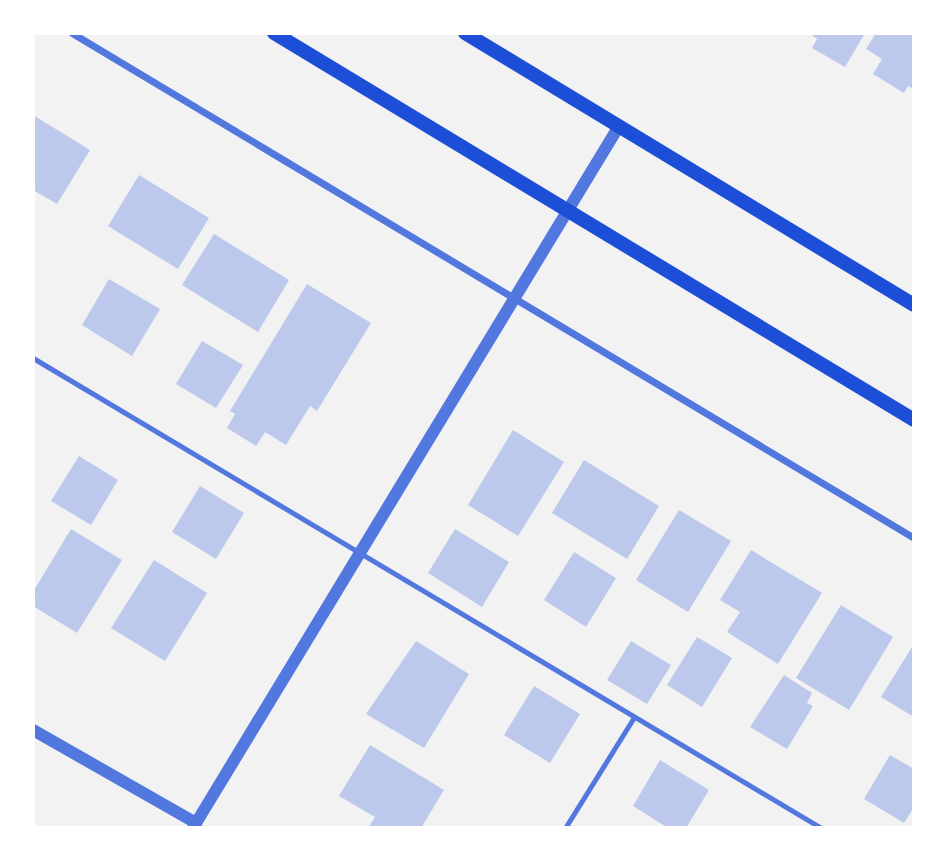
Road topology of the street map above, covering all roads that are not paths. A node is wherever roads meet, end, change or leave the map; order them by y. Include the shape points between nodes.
1 (72, 33) edge
2 (274, 33) edge
3 (465, 33) edge
4 (619, 126) junction
5 (568, 211) junction
6 (515, 299) junction
7 (914, 305) edge
8 (33, 358) edge
9 (914, 420) edge
10 (914, 538) edge
11 (361, 552) junction
12 (634, 717) junction
13 (33, 730) edge
14 (197, 826) edge
15 (565, 828) edge
16 (821, 828) edge

1 - 6 street
2 - 5 main road
3 - 4 main road
4 - 5 street
4 - 7 main road
5 - 6 street
5 - 9 main road
6 - 10 street
6 - 11 street
8 - 11 lane
11 - 12 lane
11 - 14 street
12 - 15 lane
12 - 16 lane
13 - 14 street

